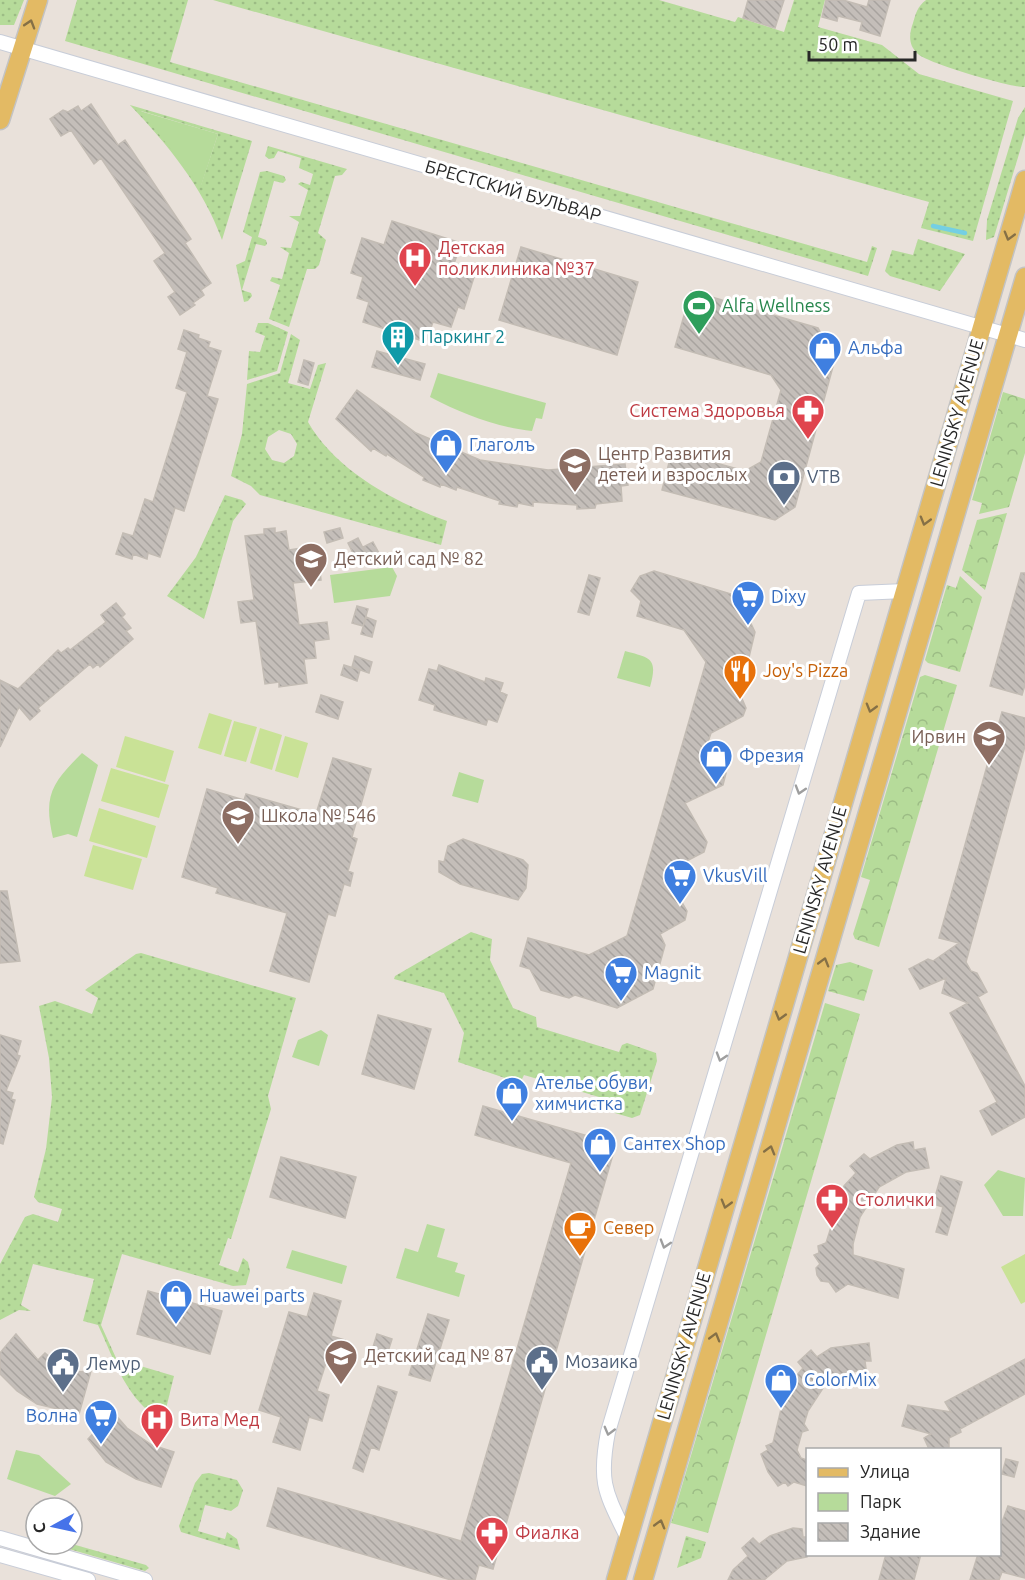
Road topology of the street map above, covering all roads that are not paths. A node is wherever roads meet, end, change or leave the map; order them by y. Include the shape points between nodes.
1 (38, 0) edge
2 (0, 42) edge
3 (23, 48) junction
4 (0, 120) edge
5 (1025, 180) edge
6 (1025, 277) edge
7 (982, 327) junction
8 (1016, 337) edge
9 (905, 591) junction
10 (0, 1538) edge
11 (628, 1539) junction
12 (0, 1554) edge
13 (88, 1580) edge
14 (145, 1580) edge
15 (616, 1580) edge
16 (644, 1580) edge

3 -> 1 main road
2 - 3 street, БРЕСТСКИЙ БУЛЬВАР
3 - 4 main road
3 - 7 street, БРЕСТСКИЙ БУЛЬВАР
5 -> 7 main road, LENINSKY AVENUE
6 - 8 main road, LENINSKY AVENUE
7 - 8 street, БРЕСТСКИЙ БУЛЬВАР
7 -> 9 main road, LENINSKY AVENUE
16 -> 8 main road, LENINSKY AVENUE
9 -> 11 main road, LENINSKY AVENUE
9 -> 11 street via 859,593 608,1432 603,1483
10 - 14 street
11 - 15 main road, LENINSKY AVENUE
12 - 13 street

